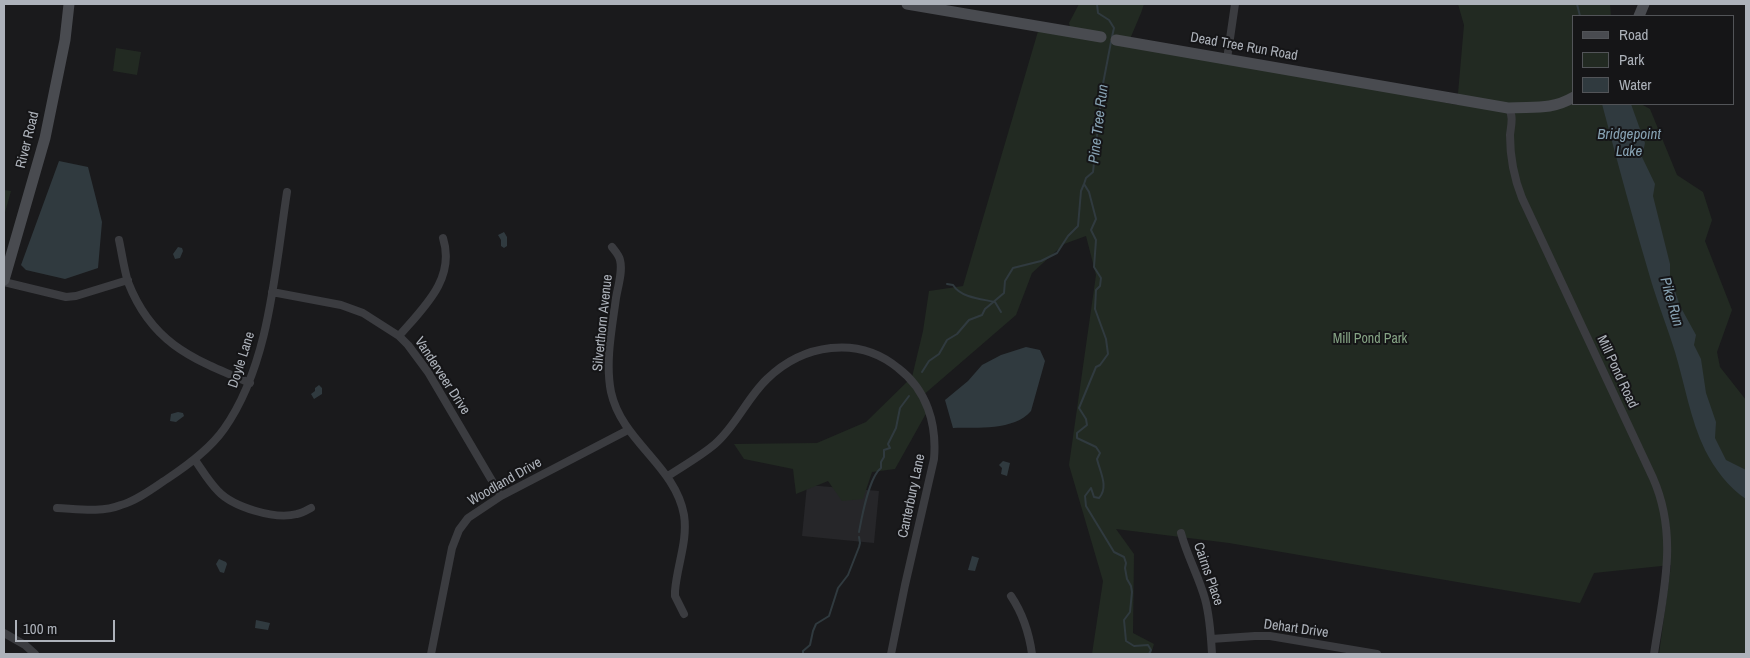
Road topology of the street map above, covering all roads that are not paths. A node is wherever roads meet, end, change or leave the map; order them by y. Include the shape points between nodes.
1 (69, 4) edge
2 (907, 4) edge
3 (1235, 4) edge
4 (961, 8) edge
5 (1101, 37) joint
6 (1116, 40) joint
7 (1227, 59) junction
8 (1572, 99) edge
9 (1508, 108) junction
10 (287, 192) dead end
11 (443, 238) dead end
12 (119, 240) dead end
13 (612, 247) dead end
14 (128, 280) junction
15 (4, 281) edge
16 (272, 292) junction
17 (399, 336) junction
18 (250, 383) junction
19 (628, 430) junction
20 (194, 460) junction
21 (668, 476) junction
22 (501, 496) junction
23 (57, 508) dead end
24 (311, 508) dead end
25 (1181, 533) dead end
26 (1011, 596) dead end
27 (684, 614) dead end
28 (4, 633) edge
29 (1211, 639) junction
30 (35, 654) edge
31 (431, 654) edge
32 (891, 654) edge
33 (1032, 654) edge
34 (1212, 654) edge
35 (1372, 654) edge
36 (1654, 654) edge

1 - 15 street, River Road via 46,138
2 - 4 street, Dead Tree Run Road
3 - 7 street
4 - 5 street, Dead Tree Run Road
5 - 6 street, Dead Tree Run Road
6 - 7 street, Dead Tree Run Road
7 - 9 street, Dead Tree Run Road
8 - 9 street, Dead Tree Run Road via 1544,108
9 - 36 street, Mill Pond Road via 1512,114 1512,163 1522,198 1665,510 1667,563
10 - 16 street, Doyle Lane
11 - 17 street via 446,259 440,285
12 - 14 street
13 - 19 street, Silverthorn Avenue via 621,267 612,324 610,382 619,414
14 - 15 street via 66,297
14 - 18 street via 141,308 164,338 186,355
16 - 17 street, Vanderveer Drive via 341,305 364,313
16 - 18 street, Doyle Lane via 260,355
17 - 22 street, Vanderveer Drive via 428,372
18 - 20 street, Doyle Lane via 224,430
19 - 21 street, Silverthorn Avenue
19 - 22 street, Woodland Drive
20 - 23 street, Doyle Lane via 120,506 87,510
20 - 24 street via 219,492 234,504 270,514 298,514
21 - 27 street, Silverthorn Avenue via 684,516 675,596
21 - 32 street, Canterbury Lane via 715,444 766,380 791,360 817,349 840,346 862,349 894,364 920,393 933,422 935,444
22 - 31 street, Woodland Drive via 468,518 459,530 452,548
25 - 29 street, Cairns Place via 1205,598
26 - 33 street via 1020,609
28 - 30 street
29 - 34 street, Cairns Place
29 - 35 street, Dehart Drive via 1270,636

